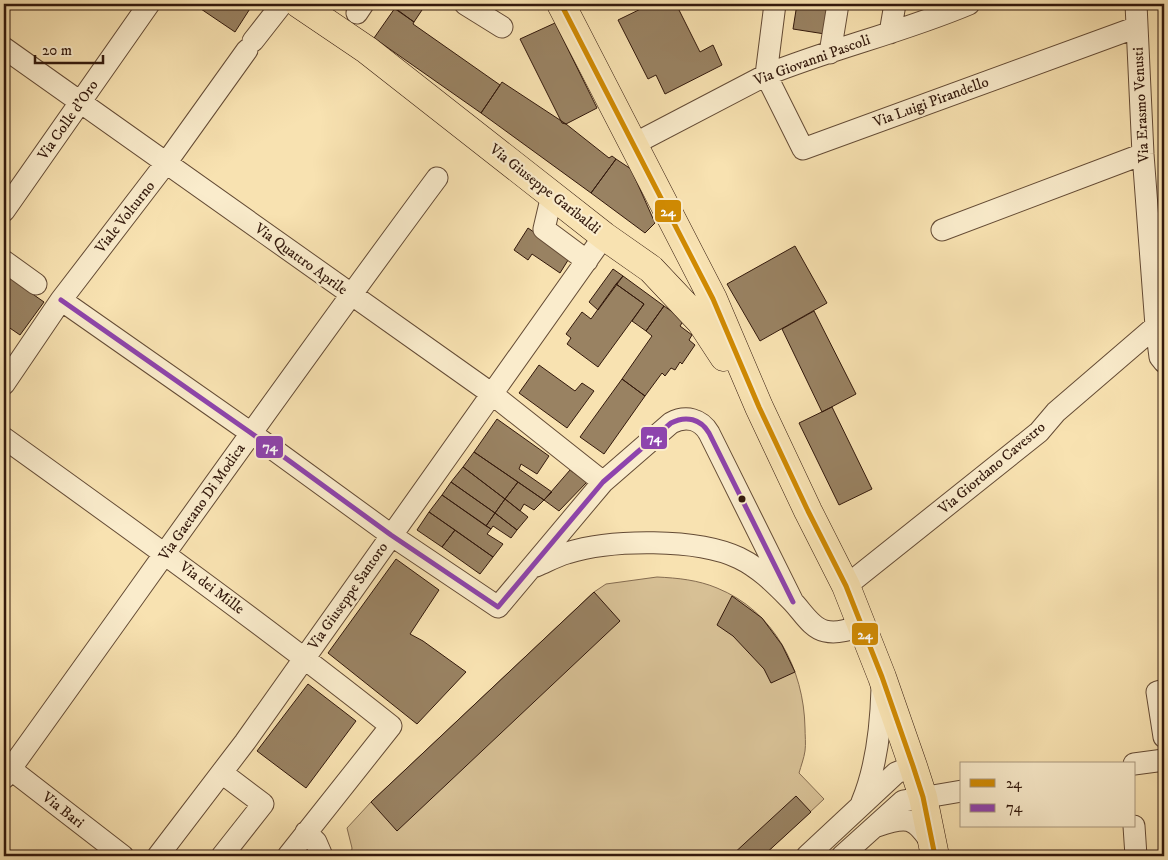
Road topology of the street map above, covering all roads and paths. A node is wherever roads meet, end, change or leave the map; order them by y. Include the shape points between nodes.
1 (149, 4) edge
2 (282, 4) edge
3 (299, 4) edge
4 (465, 4) edge
5 (561, 4) edge
6 (775, 4) edge
7 (838, 4) edge
8 (895, 4) edge
9 (1136, 4) edge
10 (962, 5) edge
11 (502, 27) dead end
12 (1137, 27) junction
13 (890, 33) junction
14 (4, 48) edge
15 (830, 53) junction
16 (766, 75) junction
17 (81, 101) junction
18 (634, 144) junction
19 (1143, 154) junction
20 (166, 163) junction
21 (437, 178) dead end
22 (552, 195) junction
23 (4, 211) edge
24 (942, 230) dead end
25 (604, 236) junction
26 (687, 248) junction
27 (587, 261) junction
28 (4, 262) edge
29 (651, 269) junction
30 (36, 284) dead end
31 (350, 295) junction
32 (61, 300) junction
33 (1156, 326) junction
34 (1164, 362) edge
35 (4, 384) edge
36 (492, 394) junction
37 (759, 407) junction
38 (251, 433) junction
39 (4, 438) edge
40 (599, 479) junction
41 (391, 535) junction
42 (166, 554) junction
43 (531, 569) junction
44 (846, 586) junction
45 (793, 602) junction
46 (862, 625) junction
47 (305, 658) junction
48 (882, 677) junction
49 (1164, 690) edge
50 (1164, 737) edge
51 (1164, 760) edge
52 (1136, 764) edge
53 (913, 766) junction
54 (6, 770) edge
55 (222, 773) junction
56 (960, 791) edge
57 (923, 797) junction
58 (860, 807) junction
59 (874, 827) junction
60 (1134, 828) edge
61 (306, 832) junction
62 (934, 851) edge
63 (123, 856) edge
64 (158, 856) edge
65 (222, 856) edge
66 (288, 856) edge
67 (322, 856) edge
68 (807, 856) edge
69 (842, 856) edge
70 (1136, 856) edge

1 - 17 street, Via Colle d'Oro
2 - 20 street, Viale Volturno
3 - 22 main road, Via Giuseppe Garibaldi via 367,50
4 - 11 street
5 - 18 main road
6 - 16 street
7 - 15 street
8 - 13 street
9 - 12 street, Via Erasmo Venusti
10 - 13 street, Via Giovanni Pascoli
12 - 16 street, Via Luigi Pirandello via 803,149
12 - 19 street, Via Erasmo Venusti
13 - 15 street, Via Giovanni Pascoli
14 - 17 street, Via Quattro Aprile
15 - 16 street, Via Giovanni Pascoli
16 - 18 street, Via Giovanni Pascoli
17 - 20 street, Via Quattro Aprile
17 - 23 street, Via Colle d'Oro
18 - 26 main road
19 - 24 street
19 - 33 street, Via Erasmo Venusti
20 - 31 street, Via Quattro Aprile
20 - 32 street, Viale Volturno
21 - 31 street, Via Gaetano Di Modica
22 - 25 main road, Via Giuseppe Garibaldi
22 - 27 street via 544,229
25 - 27 street, Via Giuseppe Santoro
25 - 29 main road, Via Giuseppe Garibaldi
26 - 29 main road
26 - 37 main road via 713,299
27 - 36 street, Via Giuseppe Santoro
28 - 30 street
29 - 37 main road, Via Giuseppe Garibaldi via 701,322
31 - 36 street, Via Quattro Aprile
31 - 38 street, Via Gaetano Di Modica
32 - 35 street, Viale Volturno
32 - 38 street
33 - 34 street, Via Erasmo Venusti via 1160,357
33 - 44 street, Via Giordano Cavestro via 1056,412 1039,432
36 - 40 street, Via Quattro Aprile
36 - 41 street, Via Giuseppe Santoro
37 - 44 main road
38 - 41 street
38 - 42 street, Via Gaetano Di Modica
39 - 42 street, Via dei Mille
40 - 43 street
40 - 45 street via 671,423 689,419 701,424 709,433
41 - 43 street via 498,607
41 - 47 street, Via Giuseppe Santoro
42 - 47 street, Via dei Mille
42 - 54 street, Via Gaetano Di Modica
43 - 45 street via 566,553 590,547 674,544 708,548 739,558 766,575
44 - 46 main road
45 - 46 street via 815,627 825,631 847,631
46 - 48 main road
47 - 55 street, Via Giuseppe Santoro
47 - 61 street, Via dei Mille via 391,726
48 - 53 main road
48 - 58 street via 881,720 875,757
49 - 50 street via 1157,692
51 - 52 street
53 - 57 main road
53 - 58 street via 896,773
54 - 63 street, Via Bari
55 - 64 street, Via Giuseppe Santoro
55 - 65 street via 263,804
56 - 57 street
57 - 59 street via 903,801
57 - 62 main road
58 - 68 street
59 - 62 street via 898,819 912,821 922,829
59 - 69 street
60 - 70 street
61 - 66 street
61 - 67 street via 316,842

